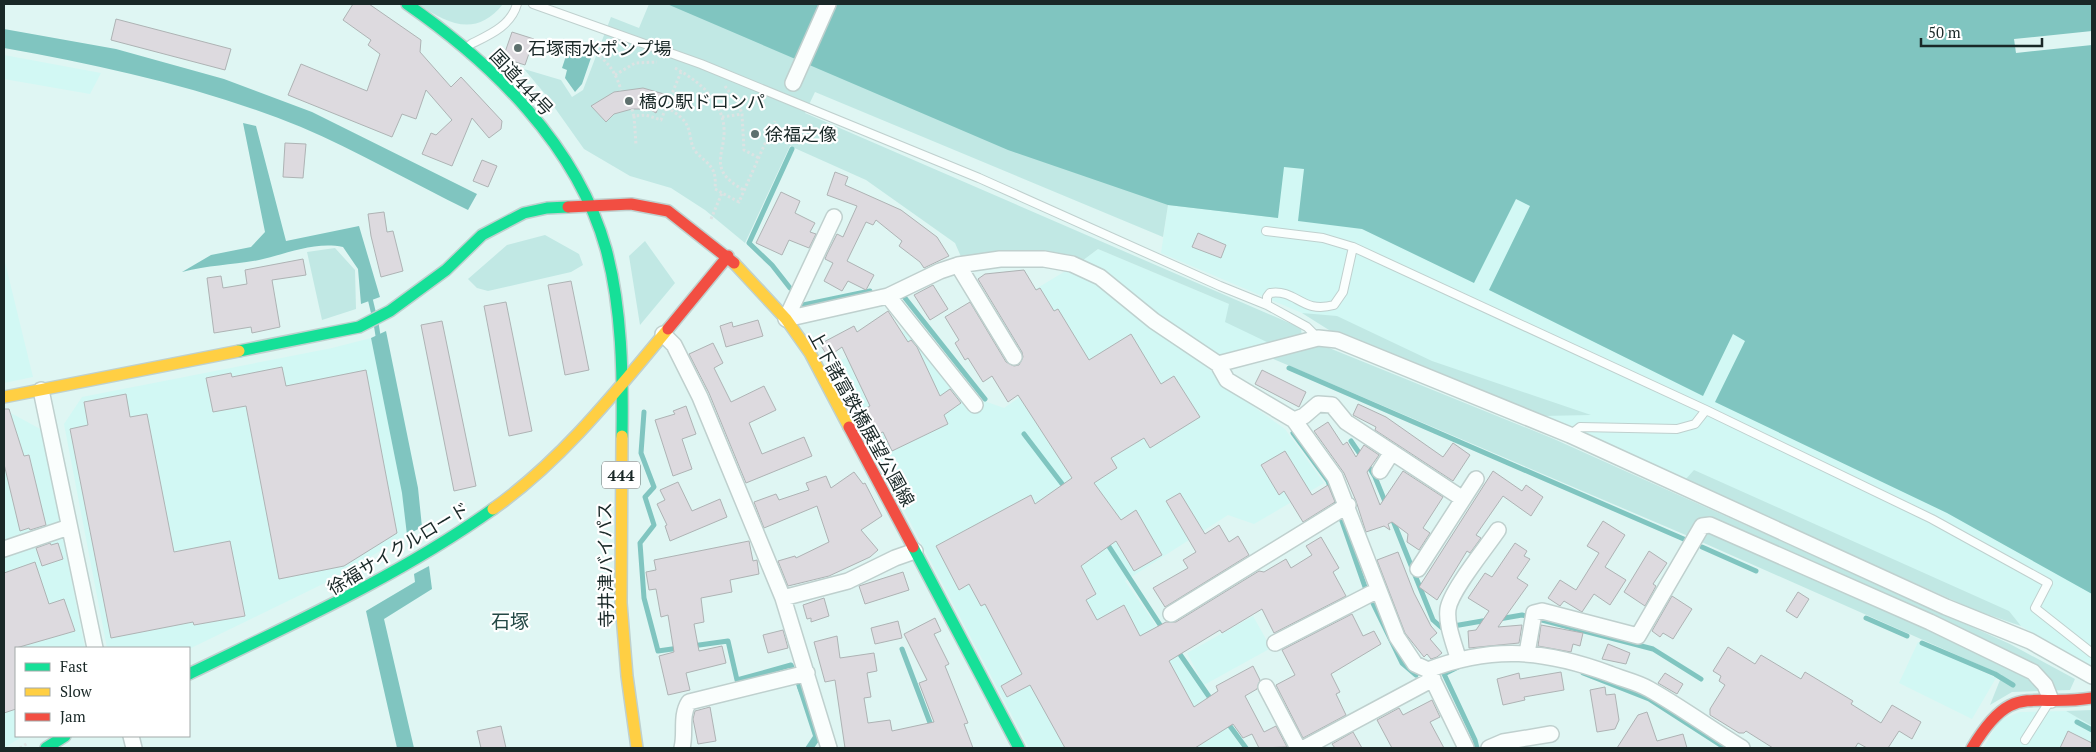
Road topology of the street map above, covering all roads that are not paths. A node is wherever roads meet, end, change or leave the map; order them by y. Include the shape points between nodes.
1 (407, 4) edge
2 (517, 4) edge
3 (533, 4) edge
4 (828, 4) edge
5 (465, 47) junction
6 (793, 82) dead end
7 (589, 204) junction
8 (834, 217) dead end
9 (1266, 231) dead end
10 (1353, 246) junction
11 (728, 256) junction
12 (958, 264) junction
13 (888, 296) junction
14 (1267, 305) junction
15 (786, 319) junction
16 (663, 334) junction
17 (1318, 338) junction
18 (1014, 357) dead end
19 (1218, 364) junction
20 (622, 385) junction
21 (41, 390) junction
22 (4, 397) edge
23 (975, 405) dead end
24 (1706, 410) junction
25 (1294, 420) junction
26 (1570, 435) junction
27 (1392, 452) junction
28 (1380, 471) dead end
29 (1476, 479) dead end
30 (1463, 499) junction
31 (1342, 509) junction
32 (69, 527) junction
33 (1498, 530) dead end
34 (4, 549) edge
35 (915, 552) junction
36 (1418, 569) dead end
37 (1378, 590) junction
38 (783, 598) junction
39 (1171, 614) dead end
40 (1275, 643) dead end
41 (95, 647) edge
42 (1527, 653) junction
43 (2092, 653) edge
44 (1458, 658) junction
45 (807, 673) junction
46 (190, 674) edge
47 (1431, 674) junction
48 (2092, 676) edge
49 (1266, 687) dead end
50 (2092, 698) edge
51 (2051, 700) junction
52 (1551, 734) dead end
53 (63, 737) edge
54 (2025, 740) dead end
55 (1461, 746) edge
56 (632, 747) edge
57 (46, 748) edge
58 (682, 748) edge
59 (829, 748) edge
60 (1019, 748) edge
61 (1298, 748) edge
62 (1304, 748) edge
63 (1489, 748) edge
64 (1742, 748) edge
65 (1972, 748) edge

1 - 5 main road, 国道444号 / 444
2 - 5 lane via 516,10 499,30
3 - 14 lane via 701,64 979,178
4 - 6 street
5 - 7 main road, 国道444号 / 444 via 520,102 555,148
7 - 11 main road, 上下諸富鉄橋展望公園線 via 631,204 668,211
7 - 20 main road, 寺井津バイパス / 444 via 605,247 611,278 620,339
7 - 21 main road, 上下諸富鉄橋展望公園線 via 524,213 501,224 482,235 446,270 390,311 359,327
8 - 15 street
9 - 10 lane via 1323,238
10 - 14 lane via 1343,292 1334,305 1311,307 1281,291 1270,293
10 - 24 lane
11 - 15 main road, 上下諸富鉄橋展望公園線
11 - 16 main road
12 - 13 street
12 - 18 street
12 - 19 street via 1000,259 1044,259 1072,264 1100,277 1154,321
13 - 15 street
13 - 23 street
14 - 17 lane via 1308,327
15 - 35 main road, 上下諸富鉄橋展望公園線 via 810,353
16 - 20 main road
16 - 38 street via 674,345 700,397
17 - 19 street
17 - 26 street via 1337,340
19 - 25 street via 1227,380
20 - 46 main road via 568,446 513,495 454,537 327,607
20 - 56 main road, 寺井津バイパス / 444 via 621,568
21 - 22 main road, 上下諸富鉄橋展望公園線
21 - 32 street
24 - 26 lane via 1695,424 1677,429 1580,427
24 - 43 lane via 1932,519 2048,583 2035,608
25 - 27 street via 1318,404 1332,405 1346,422
25 - 31 street via 1335,477
26 - 48 street via 1946,607 2030,641
27 - 28 street
27 - 30 street
29 - 30 street
30 - 36 street
31 - 37 street
31 - 39 street
32 - 34 street
32 - 41 street
33 - 44 street via 1453,596 1448,609
35 - 38 street via 848,581
35 - 60 main road, 上下諸富鉄橋展望公園線
37 - 40 street
37 - 47 street via 1397,637 1415,664
38 - 45 street
42 - 44 street
42 - 51 street via 1532,618 1542,611 1638,636 1702,526 1710,524 1930,622 2033,672 2045,684
42 - 64 street via 1581,663 1647,688
44 - 47 street
45 - 58 street via 690,702 684,710
45 - 59 street
47 - 55 street
47 - 62 street
49 - 61 street
50 - 51 main road
51 - 54 lane
51 - 65 main road via 2021,701 2000,709 1984,726
52 - 63 street via 1503,742
53 - 57 main road

